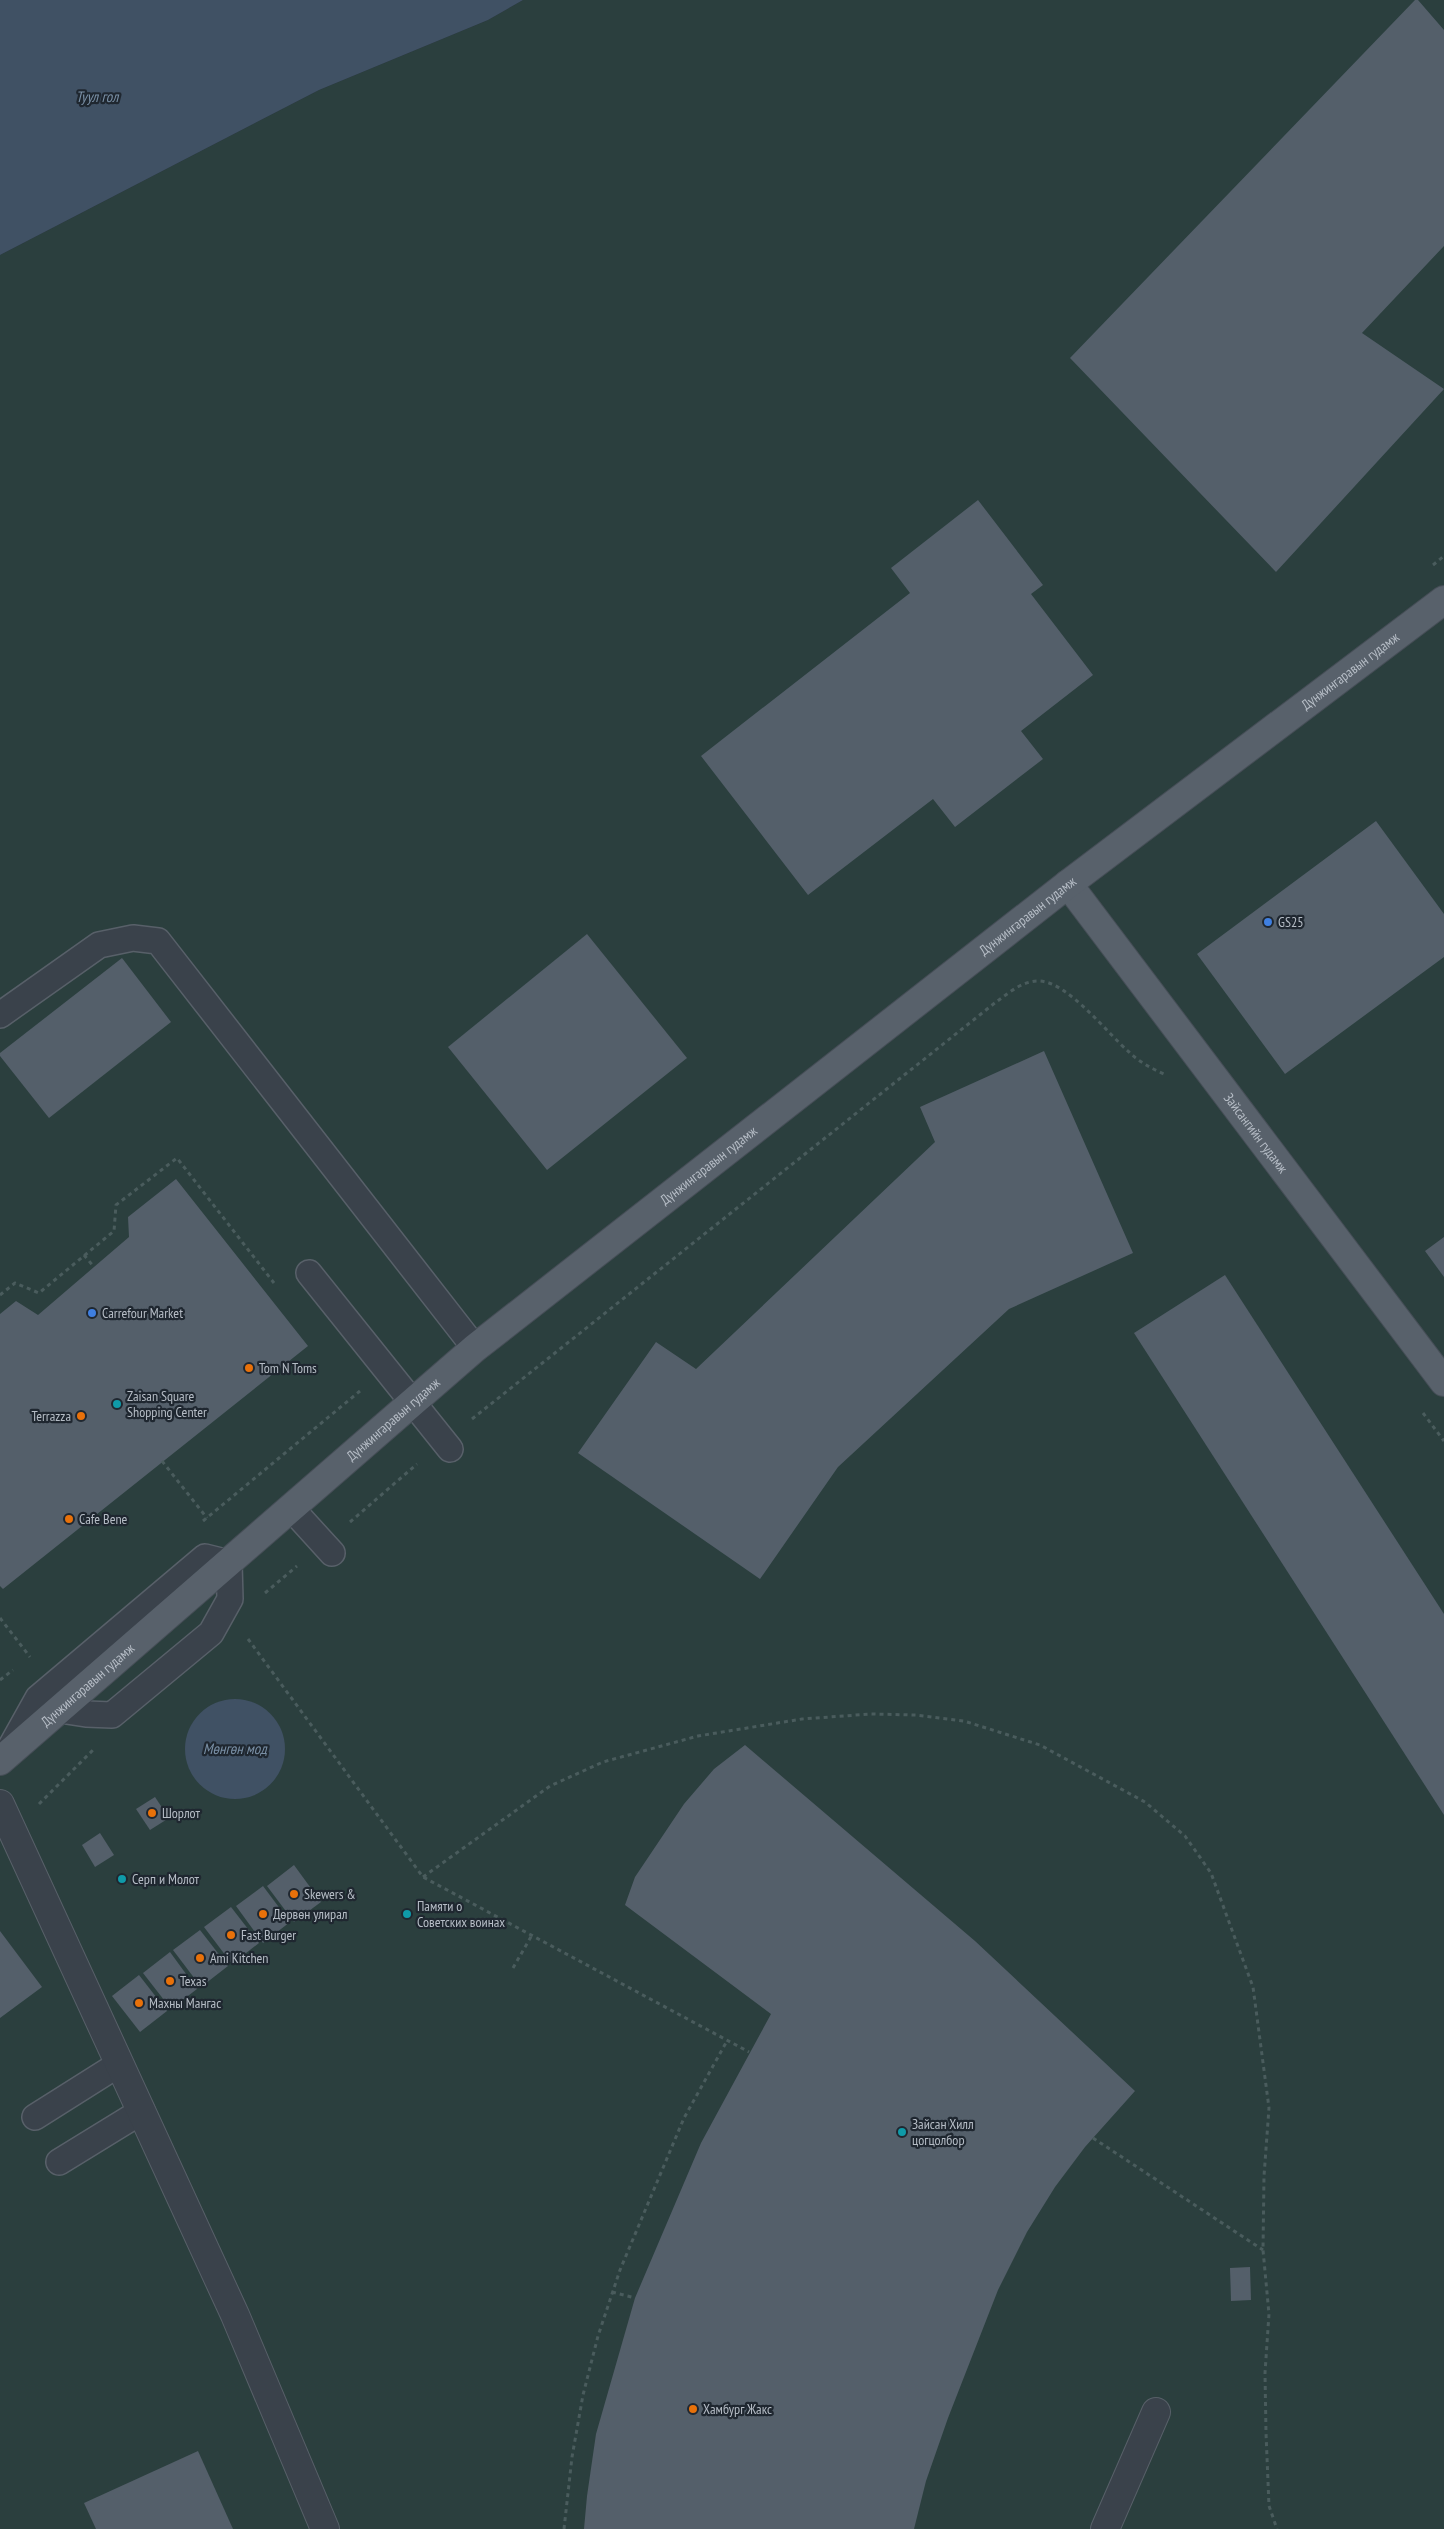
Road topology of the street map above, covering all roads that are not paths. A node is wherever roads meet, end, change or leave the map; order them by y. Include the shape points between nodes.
1 (1444, 600) edge
2 (1068, 884) junction
3 (0, 1015) edge
4 (309, 1273) dead end
5 (475, 1348) junction
6 (1444, 1382) edge
7 (413, 1402) junction
8 (447, 1445) road end
9 (291, 1508) junction
10 (328, 1549) road end
11 (229, 1563) junction
12 (60, 1710) junction
13 (3, 1759) edge
14 (0, 1804) edge
15 (119, 2064) junction
16 (142, 2111) junction
17 (35, 2117) dead end
18 (58, 2162) dead end
19 (1156, 2412) dead end
20 (325, 2529) edge
21 (1105, 2529) edge

1 - 2 main road, Дүнжингаравын гудамж
2 - 5 main road, Дүнжингаравын гудамж
2 - 6 main road, Зайсангийн гудамж
3 - 5 lane via 99,945 133,938 158,941
4 - 7 lane
5 - 7 main road, Дүнжингаравын гудамж
7 - 8 lane
7 - 9 main road, Дүнжингаравын гудамж
9 - 10 lane
9 - 11 main road, Дүнжингаравын гудамж
11 - 12 main road, Дүнжингаравын гудамж
11 - 12 lane via 230,1600 211,1633 112,1715
11 - 13 lane via 206,1558 38,1698
12 - 13 main road, Дүнжингаравын гудамж
14 - 15 street
15 - 16 street
15 - 17 lane
16 - 18 lane
16 - 20 street via 235,2315
19 - 21 street

